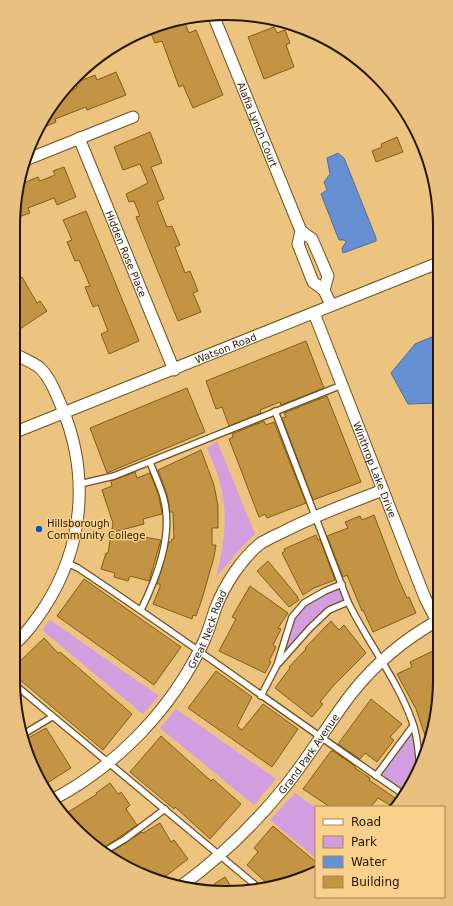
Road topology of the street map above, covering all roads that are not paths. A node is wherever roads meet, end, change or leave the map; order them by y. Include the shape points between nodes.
1 (215, 20) edge
2 (133, 117) dead end
3 (79, 138) junction
4 (32, 157) edge
5 (301, 231) junction
6 (433, 265) edge
7 (324, 290) junction
8 (331, 304) dead end
9 (314, 313) junction
10 (20, 357) edge
11 (174, 370) junction
12 (342, 385) junction
13 (275, 412) junction
14 (64, 413) junction
15 (20, 430) edge
16 (150, 462) junction
17 (80, 484) junction
18 (383, 490) junction
19 (316, 516) junction
20 (67, 563) junction
21 (342, 584) junction
22 (348, 602) junction
23 (141, 610) junction
24 (433, 613) edge
25 (433, 625) edge
26 (20, 637) edge
27 (198, 651) junction
28 (382, 661) junction
29 (277, 665) junction
30 (20, 689) edge
31 (261, 696) junction
32 (52, 717) junction
33 (414, 726) junction
34 (27, 732) edge
35 (320, 738) junction
36 (419, 755) edge
37 (109, 764) junction
38 (376, 776) junction
39 (399, 792) edge
40 (57, 797) edge
41 (165, 809) junction
42 (109, 849) edge
43 (220, 855) junction
44 (186, 882) edge
45 (253, 884) edge

1 - 5 street, Alafia Lynch Court
2 - 3 street
3 - 4 street
3 - 11 street, Hidden Rose Place
5 - 7 street, Alafia Lynch Court via 298,244 313,282
5 - 7 street, Alafia Lynch Court via 312,239 328,276
6 - 9 street, Watson Road
7 - 8 street, Alafia Lynch Court
9 - 11 street, Watson Road
9 - 12 street, Winthrop Lake Drive
10 - 14 street via 39,367 50,380
11 - 14 street, Watson Road
12 - 13 lane
12 - 18 street, Winthrop Lake Drive
13 - 16 lane
13 - 19 lane
14 - 15 street, Watson Road
14 - 17 street via 77,456
16 - 17 lane via 114,476
16 - 23 lane via 164,500 167,527 152,587
17 - 20 street via 74,543
18 - 19 street, Great Neck Road
18 - 24 street, Winthrop Lake Drive
19 - 21 lane
19 - 27 street, Great Neck Road via 261,543 241,565 228,582
20 - 23 lane
20 - 26 street via 55,590 37,618
21 - 22 lane
21 - 29 lane via 304,603 296,612 292,617
22 - 28 lane
22 - 29 lane via 329,610
23 - 27 lane
25 - 28 street, Grand Park Avenue via 424,628
27 - 31 lane
27 - 37 street, Great Neck Road via 174,695 140,735
28 - 33 lane
28 - 35 street, Grand Park Avenue via 353,692
29 - 31 lane
30 - 32 lane
31 - 35 lane
32 - 34 lane
32 - 37 lane
33 - 36 lane
33 - 38 lane
35 - 38 lane
35 - 43 street, Grand Park Avenue via 284,789 248,829
37 - 40 street, Great Neck Road
37 - 41 lane
38 - 39 lane
41 - 42 lane
41 - 43 lane
43 - 44 street, Grand Park Avenue
43 - 45 lane

